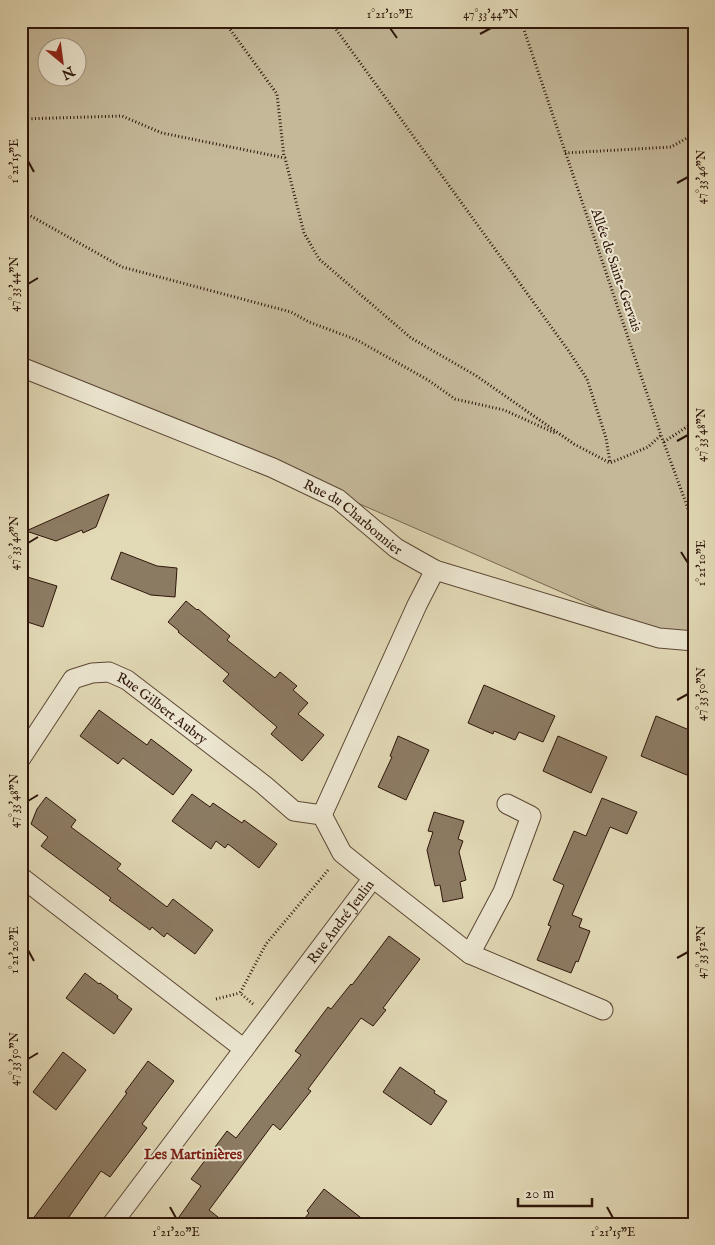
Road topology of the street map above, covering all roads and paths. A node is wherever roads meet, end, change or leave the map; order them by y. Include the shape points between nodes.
1 (224, 21) edge
2 (330, 21) edge
3 (521, 21) edge
4 (21, 119) edge
5 (694, 134) edge
6 (565, 153) junction
7 (284, 158) dead end
8 (21, 212) edge
9 (21, 367) edge
10 (694, 422) edge
11 (661, 435) junction
12 (562, 436) dead end
13 (664, 442) junction
14 (610, 463) junction
15 (694, 525) edge
16 (435, 570) junction
17 (694, 641) edge
18 (21, 758) edge
19 (507, 804) dead end
20 (322, 814) junction
21 (342, 853) junction
22 (21, 877) edge
23 (373, 878) junction
24 (470, 954) junction
25 (603, 1010) dead end
26 (268, 1017) junction
27 (244, 1049) junction
28 (112, 1224) edge

1 - 7 path via 277,94
2 - 14 path via 587,379 606,438
3 - 6 path, Allée de Saint-Gervais
4 - 14 path via 122,116 162,133 285,158 304,233 319,260 411,338 475,375 574,444
5 - 6 path via 671,147
6 - 11 path, Allée de Saint-Gervais
8 - 12 path via 122,267 291,312 357,340 455,399 504,410
9 - 16 street, Rue du Charbonnier via 273,468 338,499 396,548
10 - 13 path
11 - 13 path, Allée de Saint-Gervais
11 - 14 path via 648,447
13 - 15 path, Allée de Saint-Gervais
16 - 17 street, Rue du Charbonnier via 659,638
16 - 20 street
18 - 20 street, Rue Gilbert Aubry via 74,679 109,672 127,680 294,811
19 - 24 street via 530,816 503,892
20 - 21 street, Rue André Jeulin
21 - 23 street, Rue André Jeulin
21 - 26 path via 266,944 240,993
22 - 27 street
23 - 24 street
23 - 26 street, Rue André Jeulin
24 - 25 street
26 - 27 street, Rue André Jeulin
27 - 28 street, Rue André Jeulin

